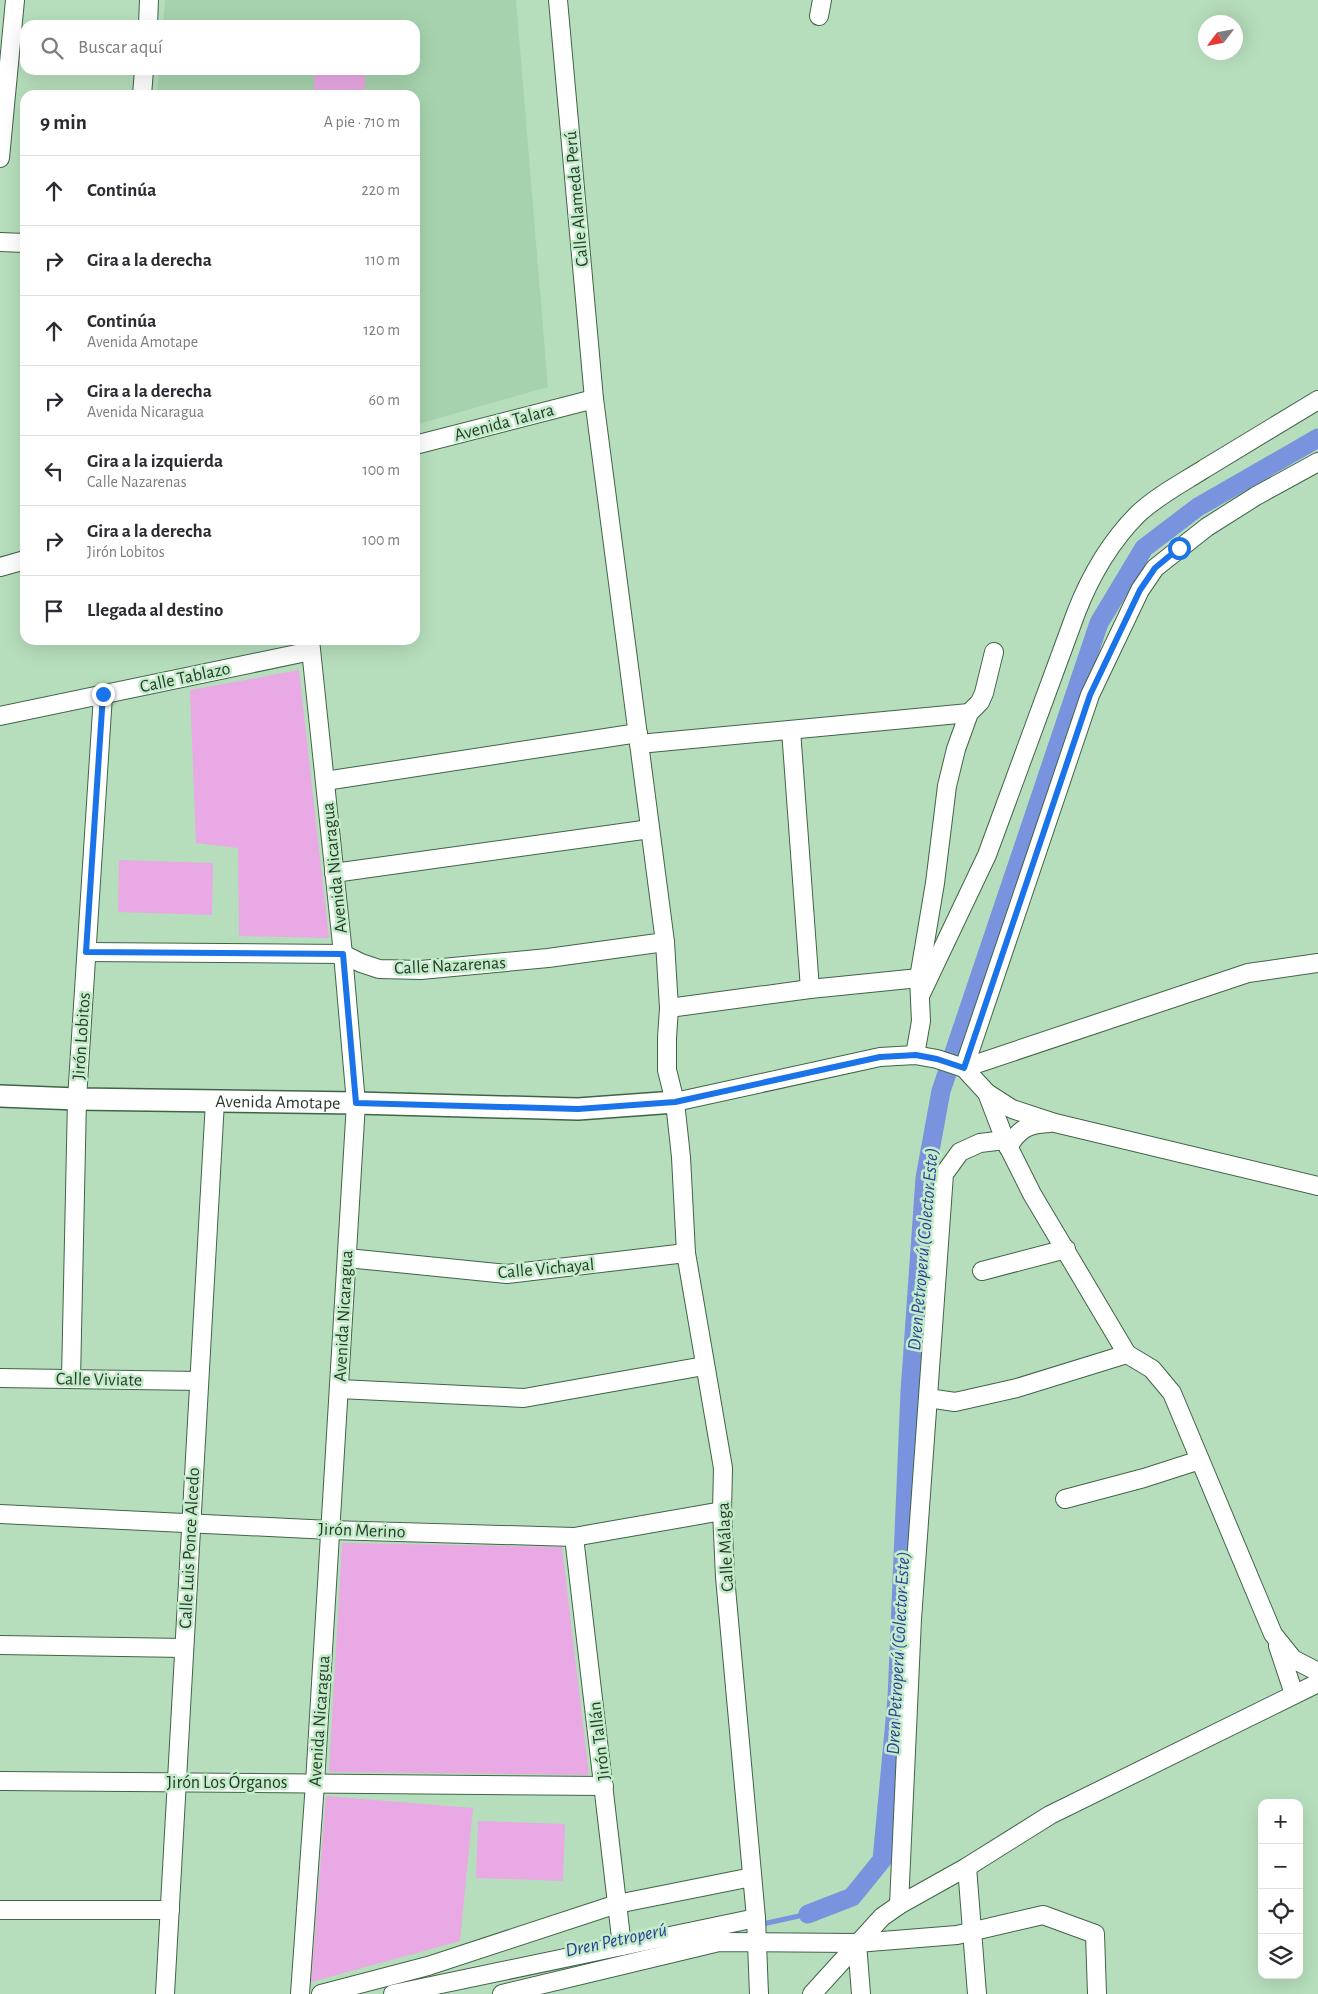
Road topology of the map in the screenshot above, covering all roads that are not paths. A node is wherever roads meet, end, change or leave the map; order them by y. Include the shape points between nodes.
1 (14, 0) edge
2 (150, 0) edge
3 (558, 0) edge
4 (148, 20) edge
5 (144, 75) edge
6 (142, 90) edge
7 (0, 158) edge
8 (0, 242) edge
9 (20, 243) edge
10 (594, 399) junction
11 (1318, 400) edge
12 (420, 444) edge
13 (1318, 462) edge
14 (20, 561) edge
15 (0, 567) edge
16 (311, 645) edge
17 (994, 652) dead end
18 (103, 694) junction
19 (969, 713) junction
20 (0, 716) edge
21 (791, 730) junction
22 (638, 738) junction
23 (325, 781) junction
24 (650, 829) junction
25 (334, 873) junction
26 (665, 942) junction
27 (86, 952) junction
28 (343, 954) junction
29 (1318, 963) edge
30 (919, 978) junction
31 (810, 990) junction
32 (920, 996) junction
33 (670, 1008) junction
34 (916, 1055) junction
35 (964, 1068) junction
36 (987, 1093) junction
37 (0, 1096) edge
38 (77, 1099) junction
39 (215, 1101) junction
40 (675, 1102) junction
41 (356, 1103) junction
42 (1055, 1123) junction
43 (1007, 1144) junction
44 (1318, 1186) edge
45 (1066, 1249) junction
46 (686, 1254) junction
47 (347, 1258) junction
48 (982, 1271) dead end
49 (1127, 1354) junction
50 (704, 1366) junction
51 (0, 1378) edge
52 (71, 1379) junction
53 (199, 1381) junction
54 (339, 1389) junction
55 (928, 1398) junction
56 (1200, 1460) junction
57 (1065, 1499) dead end
58 (722, 1511) junction
59 (0, 1514) edge
60 (191, 1523) junction
61 (330, 1530) junction
62 (574, 1537) junction
63 (1274, 1634) junction
64 (0, 1645) edge
65 (184, 1648) junction
66 (1318, 1672) edge
67 (1318, 1683) edge
68 (1294, 1694) junction
69 (0, 1781) edge
70 (177, 1782) junction
71 (315, 1783) junction
72 (604, 1786) junction
73 (967, 1867) junction
74 (752, 1877) junction
75 (617, 1904) junction
76 (899, 1905) junction
77 (0, 1910) edge
78 (170, 1910) junction
79 (756, 1918) junction
80 (973, 1931) junction
81 (757, 1941) junction
82 (857, 1943) junction
83 (622, 1946) junction
84 (440, 1989) edge
85 (165, 1994) edge
86 (300, 1994) edge
87 (321, 1994) edge
88 (393, 1994) edge
89 (502, 1994) edge
90 (759, 1994) edge
91 (812, 1994) edge
92 (861, 1994) edge
93 (977, 1994) edge
94 (1097, 1994) edge

1 - 7 street
2 - 4 street
3 - 10 street, Calle Alameda Perú
5 - 6 street
8 - 9 street
10 - 12 street, Avenida Talara
10 - 22 street, Calle Alameda Perú
11 - 32 street via 1164,494 1139,514 1103,559 1079,606 987,855
13 - 35 street via 1206,527 1155,568 1140,590 1090,695
14 - 15 street
16 - 18 street, Calle Tablazo
16 - 23 street, Avenida Nicaragua
17 - 19 street via 984,693
18 - 20 street, Calle Tablazo
18 - 27 street, Jirón Lobitos
19 - 21 street
19 - 30 street via 947,786
21 - 22 street
21 - 31 street
22 - 23 street
22 - 24 street, Calle Málaga
23 - 25 street, Avenida Nicaragua
24 - 25 street
24 - 26 street, Calle Málaga
25 - 28 street, Avenida Nicaragua
26 - 28 street, Calle Nazarenas via 548,958 421,970 379,969
26 - 33 street, Calle Málaga
27 - 28 street, Calle Nazarenas
27 - 38 street, Jirón Lobitos
28 - 41 street, Avenida Nicaragua
29 - 35 street via 1248,972
30 - 31 street
30 - 32 street
31 - 33 street
32 - 34 street via 921,1020
33 - 40 street, Calle Málaga via 667,1070
34 - 35 street
34 - 40 street via 880,1057
35 - 36 street
36 - 42 street via 1012,1109
36 - 43 street
37 - 38 street, Avenida Amotape
38 - 39 street, Avenida Amotape
38 - 52 street, Jirón Lobitos
39 - 41 street, Avenida Amotape
39 - 53 street, Calle Luis Ponce Alcedo
40 - 41 street, Avenida Amotape via 578,1109
40 - 46 street, Calle Málaga
41 - 47 street, Avenida Nicaragua
42 - 43 street via 1024,1128
42 - 44 street
43 - 45 street via 1032,1194
43 - 55 street via 980,1143 960,1152 944,1174
45 - 48 street
45 - 49 street
46 - 47 street, Calle Vichayal via 507,1274
46 - 50 street, Calle Málaga
47 - 54 street, Avenida Nicaragua
49 - 55 street via 1017,1388 955,1402
49 - 56 street via 1152,1369 1172,1393
50 - 54 street via 524,1398
50 - 58 street, Calle Málaga via 723,1468
51 - 52 street, Calle Viviate
52 - 53 street, Calle Viviate
53 - 60 street, Calle Luis Ponce Alcedo
54 - 61 street, Avenida Nicaragua
55 - 76 street via 912,1619
56 - 57 street
56 - 63 street
58 - 62 street, Jirón Merino
58 - 74 street, Calle Málaga
59 - 60 street, Jirón Merino
60 - 61 street, Jirón Merino
60 - 65 street, Calle Luis Ponce Alcedo
61 - 62 street, Jirón Merino
61 - 71 street, Avenida Nicaragua
62 - 72 street, Jirón Tallán
63 - 66 street via 1293,1659
63 - 68 street
64 - 65 street
65 - 70 street, Calle Luis Ponce Alcedo
67 - 68 street
68 - 73 street via 1050,1815
69 - 70 street, Jirón Los Órganos
70 - 71 street, Jirón Los Órganos
70 - 78 street, Calle Luis Ponce Alcedo
71 - 72 street, Jirón Los Órganos
71 - 86 street, Avenida Nicaragua
72 - 75 street, Jirón Tallán
73 - 76 street
73 - 80 street
74 - 75 street
74 - 79 street, Calle Málaga
75 - 83 street, Jirón Tallán
75 - 87 street via 428,1966
76 - 82 street via 882,1917
77 - 78 street
78 - 85 street, Calle Luis Ponce Alcedo
79 - 81 street, Calle Málaga
79 - 83 street
80 - 82 street
80 - 93 street
80 - 94 street via 1042,1915 1095,1934
81 - 82 street
81 - 89 street via 718,1942
81 - 90 street, Calle Málaga
82 - 91 street
82 - 92 street
83 - 84 street
84 - 88 street

